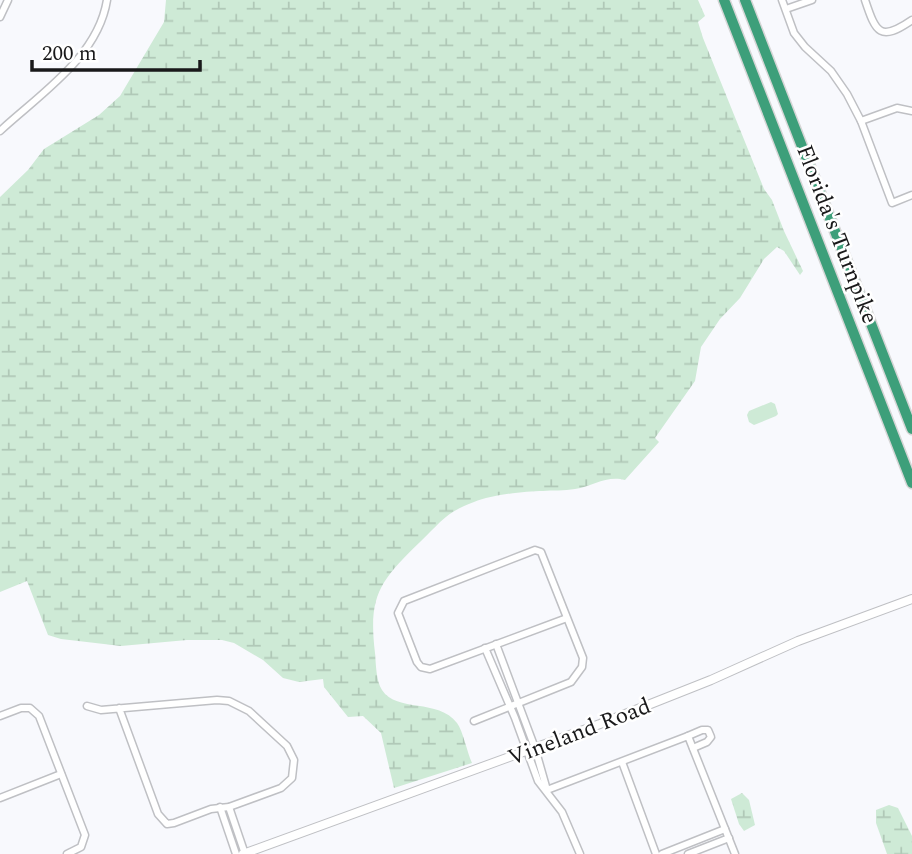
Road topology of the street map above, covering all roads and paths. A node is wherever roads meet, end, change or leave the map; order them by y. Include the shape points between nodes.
1 (8, 0) edge
2 (107, 0) edge
3 (724, 0) edge
4 (745, 0) edge
5 (782, 0) edge
6 (812, 0) edge
7 (864, 0) edge
8 (786, 9) junction
9 (0, 16) edge
10 (912, 19) edge
11 (912, 111) edge
12 (861, 121) junction
13 (0, 131) edge
14 (912, 195) edge
15 (912, 429) edge
16 (912, 483) edge
17 (912, 599) edge
18 (567, 618) junction
19 (496, 644) junction
20 (485, 648) junction
21 (519, 703) junction
22 (87, 706) dead end
23 (509, 707) junction
24 (120, 708) junction
25 (0, 716) edge
26 (474, 721) dead end
27 (521, 722) junction
28 (688, 736) junction
29 (693, 748) junction
30 (531, 750) junction
31 (622, 762) junction
32 (543, 772) junction
33 (61, 774) junction
34 (536, 775) junction
35 (547, 790) junction
36 (0, 798) edge
37 (219, 807) junction
38 (229, 807) junction
39 (725, 829) junction
40 (729, 838) junction
41 (68, 854) edge
42 (236, 854) edge
43 (244, 854) edge
44 (580, 854) edge
45 (656, 854) edge
46 (662, 854) edge
47 (688, 854) edge
48 (735, 854) edge

1 - 9 street
2 - 13 street via 97,33 82,57
3 - 16 highway, Florida's Turnpike
4 - 15 highway, Florida's Turnpike
5 - 8 street
6 - 8 street
7 - 10 street via 878,31 897,30
8 - 12 street via 794,33 831,71
11 - 12 street via 897,108
12 - 14 street via 892,203
17 - 30 main road, Vineland Road
18 - 19 street
18 - 20 street via 539,550 399,606 397,613 421,667 430,670
18 - 21 street via 583,658 582,667 571,682
19 - 20 street
19 - 21 street
20 - 23 street
21 - 23 street
21 - 27 street
22 - 24 street
23 - 26 street
23 - 27 street
24 - 37 street via 162,820 174,823
24 - 38 street via 217,700 249,711 291,752 295,769 281,788
25 - 33 street via 21,708 35,711
27 - 30 street
28 - 29 street
28 - 29 street via 708,730 711,737
28 - 31 street
29 - 39 street
30 - 32 street
30 - 34 street
30 - 43 main road, Vineland Road
31 - 35 street
31 - 45 street
32 - 34 street
32 - 35 street
33 - 36 street
33 - 41 street via 85,835 81,848
34 - 35 street
35 - 44 street via 562,811
37 - 38 street
37 - 42 street
38 - 43 street
39 - 40 street
39 - 46 street
40 - 47 street
40 - 48 street

